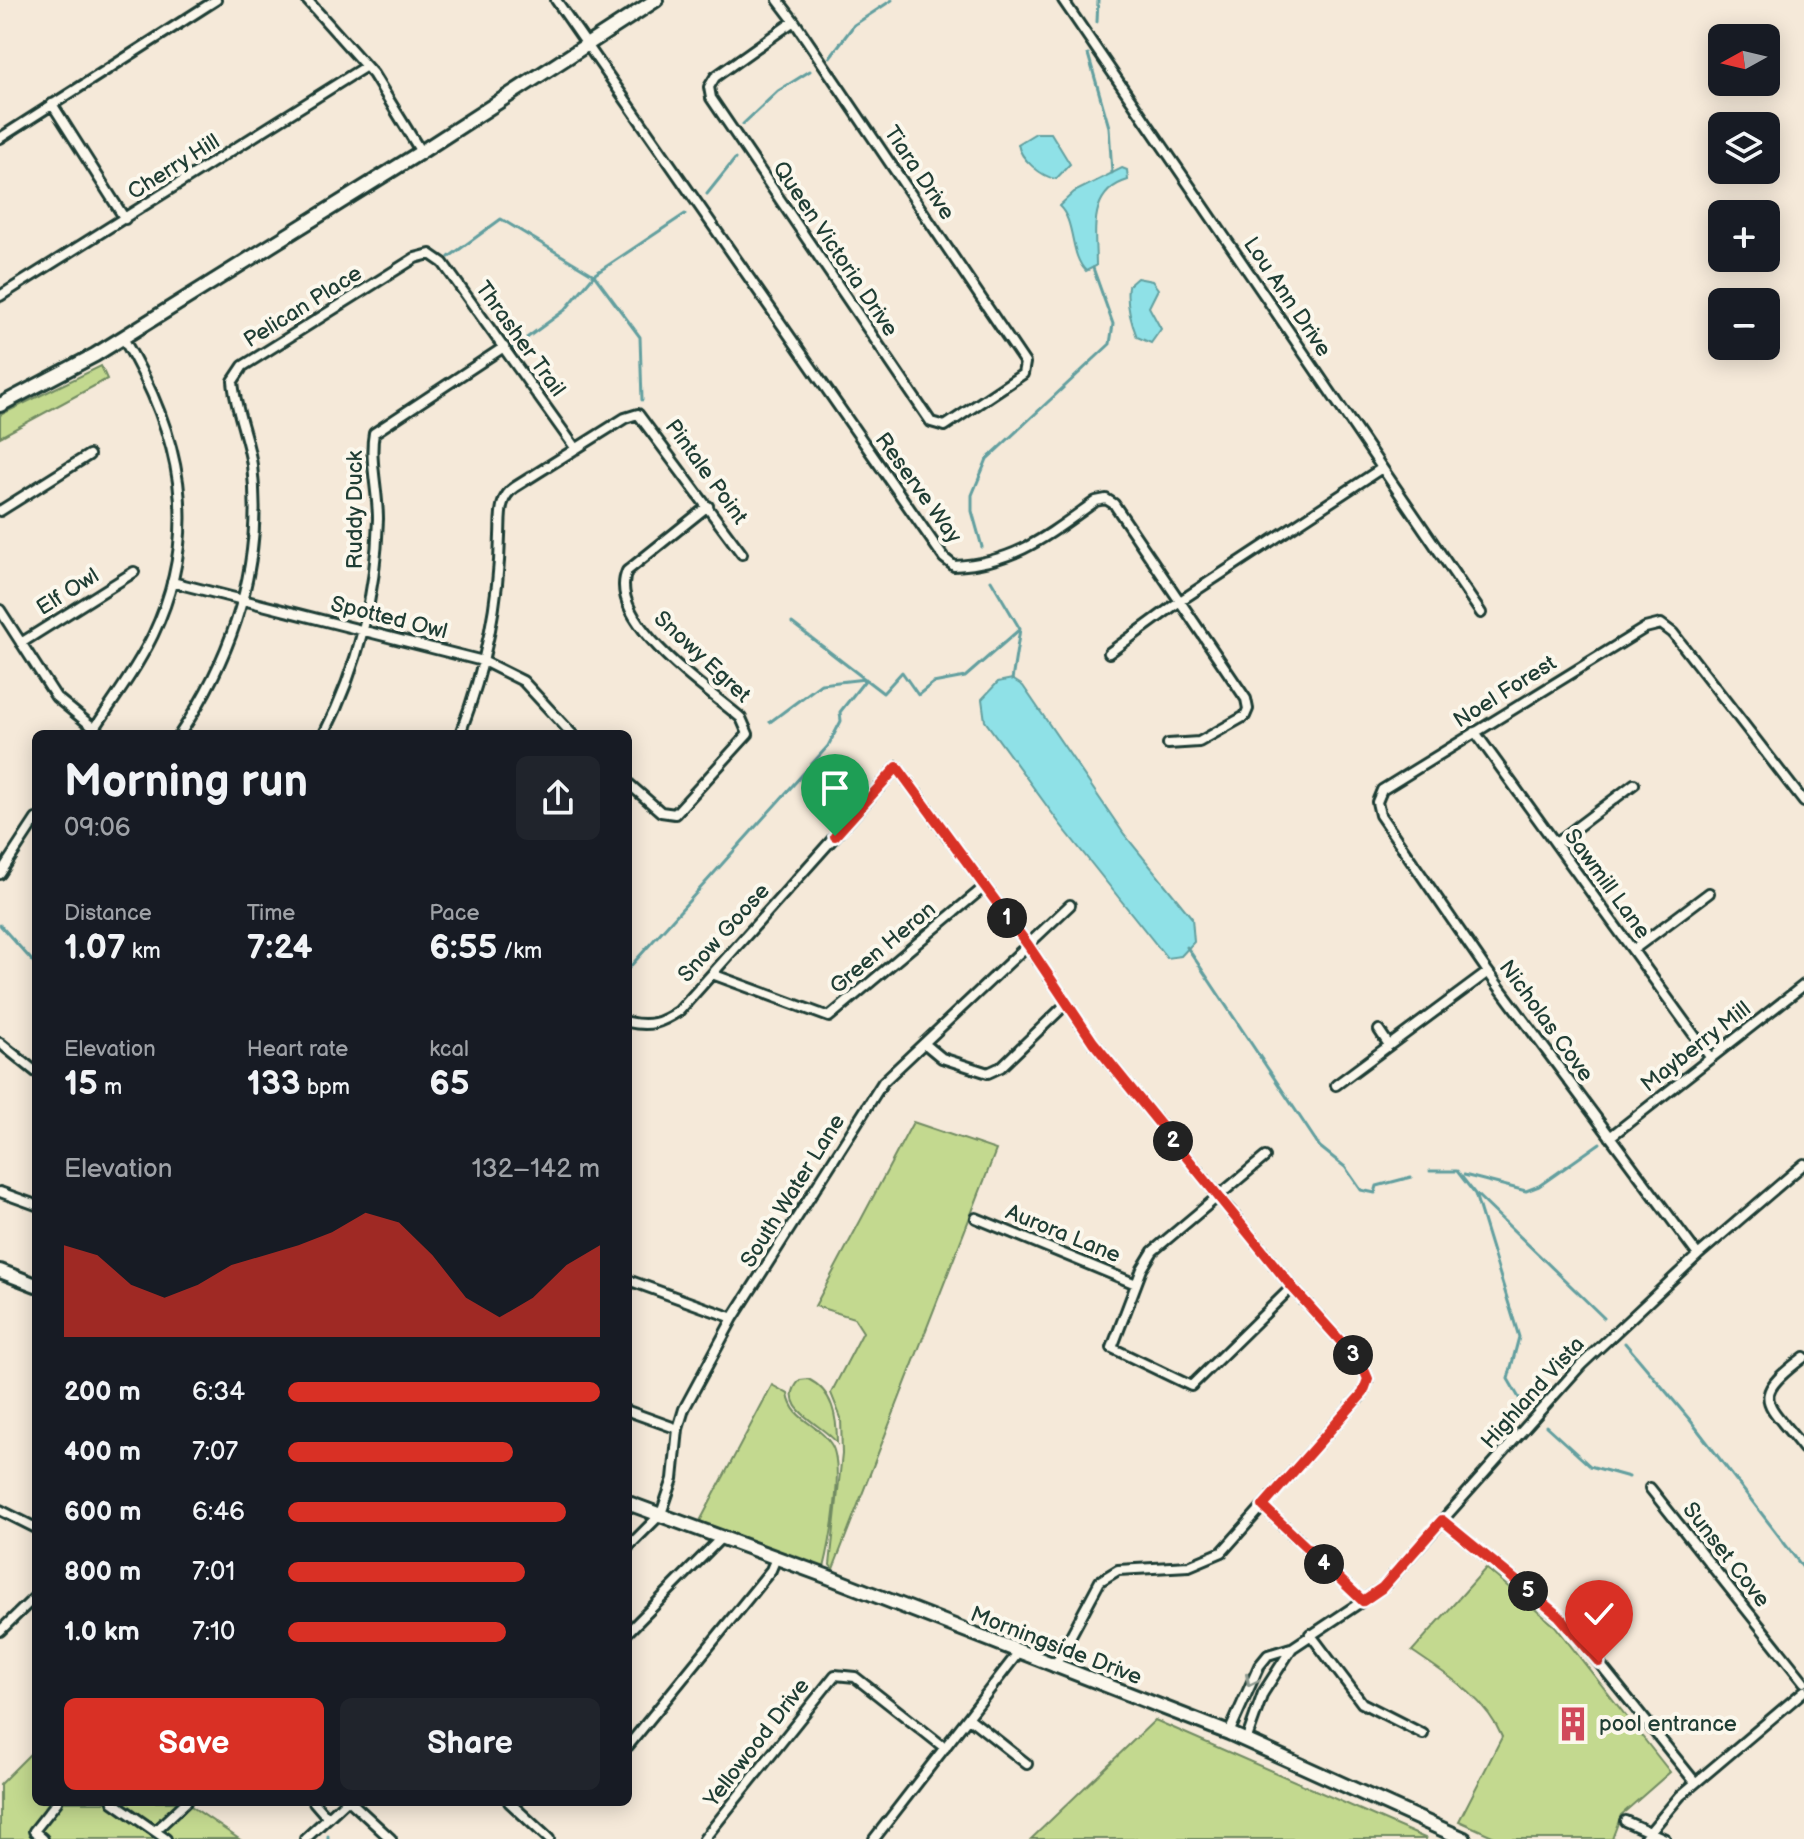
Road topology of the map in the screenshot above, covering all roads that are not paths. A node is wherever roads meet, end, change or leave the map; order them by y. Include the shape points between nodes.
1 (216, 0) edge
2 (307, 0) edge
3 (556, 0) edge
4 (656, 0) edge
5 (778, 0) edge
6 (1063, 0) edge
7 (794, 21) junction
8 (588, 43) junction
9 (366, 66) junction
10 (52, 104) junction
11 (0, 124) edge
12 (3, 136) edge
13 (421, 152) junction
14 (125, 219) junction
15 (430, 254) joint
16 (0, 296) edge
17 (123, 338) junction
18 (504, 347) junction
19 (1026, 368) joint
20 (0, 405) edge
21 (576, 449) junction
22 (89, 455) dead end
23 (1382, 468) junction
24 (708, 506) junction
25 (0, 511) edge
26 (742, 554) dead end
27 (134, 572) dead end
28 (172, 582) junction
29 (243, 600) junction
30 (1180, 601) junction
31 (0, 610) edge
32 (1481, 613) dead end
33 (363, 630) junction
34 (21, 643) junction
35 (1109, 653) dead end
36 (483, 661) junction
37 (92, 730) edge
38 (94, 730) edge
39 (182, 730) edge
40 (326, 730) edge
41 (461, 730) edge
42 (568, 730) edge
43 (1475, 732) junction
44 (1168, 744) dead end
45 (1634, 784) dead end
46 (632, 787) edge
47 (1377, 802) joint
48 (1804, 802) edge
49 (32, 825) edge
50 (1556, 843) junction
51 (0, 874) edge
52 (983, 888) junction
53 (1709, 893) dead end
54 (1070, 905) dead end
55 (1028, 945) junction
56 (1633, 950) junction
57 (1488, 972) junction
58 (712, 974) junction
59 (1804, 985) edge
60 (1065, 1005) junction
61 (632, 1023) edge
62 (1379, 1030) dead end
63 (0, 1043) edge
64 (924, 1043) junction
65 (1389, 1045) junction
66 (1710, 1057) junction
67 (32, 1069) edge
68 (1336, 1085) dead end
69 (1610, 1137) junction
70 (1265, 1157) dead end
71 (1804, 1164) edge
72 (0, 1192) edge
73 (1216, 1194) junction
74 (32, 1204) edge
75 (976, 1218) dead end
76 (1698, 1255) junction
77 (0, 1271) edge
78 (632, 1281) edge
79 (32, 1283) edge
80 (1136, 1284) junction
81 (1292, 1287) junction
82 (733, 1318) junction
83 (1804, 1357) edge
84 (632, 1412) edge
85 (678, 1429) junction
86 (1804, 1449) edge
87 (1650, 1488) dead end
88 (632, 1504) edge
89 (1263, 1506) junction
90 (0, 1510) edge
91 (661, 1514) junction
92 (1442, 1520) junction
93 (32, 1526) edge
94 (722, 1537) junction
95 (632, 1543) edge
96 (776, 1558) junction
97 (32, 1600) edge
98 (1363, 1601) junction
99 (632, 1628) edge
100 (0, 1631) edge
101 (1310, 1634) junction
102 (1292, 1648) junction
103 (1018, 1653) junction
104 (1054, 1667) junction
105 (1804, 1682) edge
106 (1804, 1691) edge
107 (969, 1718) junction
108 (1229, 1733) junction
109 (1423, 1734) dead end
110 (632, 1741) edge
111 (1246, 1741) junction
112 (945, 1748) junction
113 (1027, 1764) dead end
114 (1695, 1782) junction
115 (54, 1806) edge
116 (119, 1806) edge
117 (182, 1806) edge
118 (317, 1806) edge
119 (342, 1806) edge
120 (353, 1806) edge
121 (513, 1806) edge
122 (327, 1817) junction
123 (1625, 1821) dead end
124 (156, 1830) junction
125 (1648, 1837) edge
126 (43, 1839) edge
127 (166, 1839) edge
128 (305, 1839) edge
129 (391, 1839) edge
130 (549, 1839) edge
131 (704, 1839) edge
132 (874, 1839) edge
133 (1464, 1839) edge
134 (1665, 1839) edge

1 - 10 street
2 - 9 street
3 - 8 street
4 - 8 street
5 - 7 street, Tiara Drive
6 - 23 street, Lou Ann Drive
7 - 19 street, Tiara Drive
7 - 19 street, Queen Victoria Drive via 715,77 709,87 711,98 931,422 940,427 950,423
8 - 13 street
8 - 30 street, Reserve Way via 944,558 954,566 968,566 1022,553 1106,499
9 - 13 street
9 - 14 street, Cherry Hill
10 - 12 street
10 - 14 street
11 - 12 street
13 - 17 street
14 - 16 street, Cherry Hill
15 - 18 street, Thrasher Trail via 443,263
15 - 29 street, Pelican Place via 417,257 236,372 233,386 254,489
17 - 20 street
17 - 28 street via 158,399 175,458 180,528
18 - 21 street, Thrasher Trail
18 - 33 street, Ruddy Duck via 374,433 376,555
21 - 24 street, Pintale Point via 638,414
21 - 36 street via 504,496 496,594
22 - 25 street
23 - 30 street
23 - 32 street, Lou Ann Drive
24 - 26 street, Pintale Point
24 - 46 street, Snowy Egret via 627,571 624,589 647,636 749,730 673,815 661,812
27 - 34 street, Elf Owl
28 - 29 street, Spotted Owl
28 - 38 street via 147,647
29 - 33 street, Spotted Owl
29 - 39 street, Pelican Place via 223,662
30 - 35 street
30 - 44 street, Reserve Way via 1248,709 1245,716 1199,742
31 - 34 street
33 - 36 street, Spotted Owl
33 - 40 street, Ruddy Duck
34 - 37 street via 60,701
36 - 41 street
36 - 42 street, Spotted Owl via 523,681
43 - 47 street, Noel Forest via 1382,790
43 - 48 street, Noel Forest via 1632,635 1661,624
43 - 50 street, Sawmill Lane
45 - 50 street
47 - 57 street, Nicholas Cove via 1380,815
49 - 51 street
50 - 56 street, Sawmill Lane
52 - 55 street
52 - 58 street, Green Heron via 829,1017
52 - 58 street, Snow Goose via 897,767
53 - 56 street
54 - 55 street, South Water Lane
55 - 60 street
55 - 64 street, South Water Lane
56 - 66 street, Sawmill Lane
57 - 65 street
57 - 69 street, Nicholas Cove
58 - 61 street, Snow Goose via 661,1023
59 - 66 street, Mayberry Mill
60 - 64 street via 1001,1067 988,1073 942,1058
60 - 73 street
62 - 65 street
63 - 67 street
64 - 82 street, South Water Lane via 883,1082
65 - 68 street
66 - 69 street, Mayberry Mill
69 - 76 street, Nicholas Cove
70 - 73 street
71 - 76 street, Highland Vista
72 - 74 street
73 - 80 street via 1153,1251
73 - 81 street
75 - 80 street, Aurora Lane
76 - 92 street, Highland Vista via 1581,1365
77 - 79 street
78 - 82 street
80 - 81 street via 1112,1348 1191,1386
81 - 89 street via 1362,1365 1368,1379 1363,1393
82 - 85 street, South Water Lane
83 - 86 street via 1772,1381 1768,1393 1771,1407
84 - 85 street
85 - 91 street, South Water Lane via 673,1479
87 - 105 street, Sunset Cove
88 - 91 street, Morningside Drive
89 - 98 street
89 - 104 street via 1212,1559 1189,1566 1129,1568 1100,1581
90 - 93 street
91 - 94 street, Morningside Drive
91 - 95 street, South Water Lane
92 - 98 street, Highland Vista via 1382,1588
92 - 114 street via 1567,1623
94 - 96 street, Morningside Drive
94 - 99 street
96 - 103 street, Morningside Drive
96 - 110 street
97 - 100 street
98 - 101 street, Highland Vista
101 - 102 street, Highland Vista
101 - 109 street via 1362,1703
102 -> 108 street, Highland Vista via 1268,1655 1259,1666
102 - 111 street, Highland Vista via 1263,1693
103 - 104 street, Morningside Drive
103 - 107 street
104 - 108 street, Morningside Drive
106 - 114 street
107 - 112 street
107 - 113 street
108 - 111 street, Morningside Drive
111 - 133 street, Morningside Drive
112 - 131 street, Yellowood Drive via 855,1677 842,1673 831,1679
112 - 132 street
114 - 125 street
115 - 126 street via 34,1831
116 - 124 street
117 - 124 street
118 - 122 street
119 - 122 street
120 - 129 street
121 - 130 street
122 - 128 street
123 - 125 street
124 - 127 street
125 - 134 street

